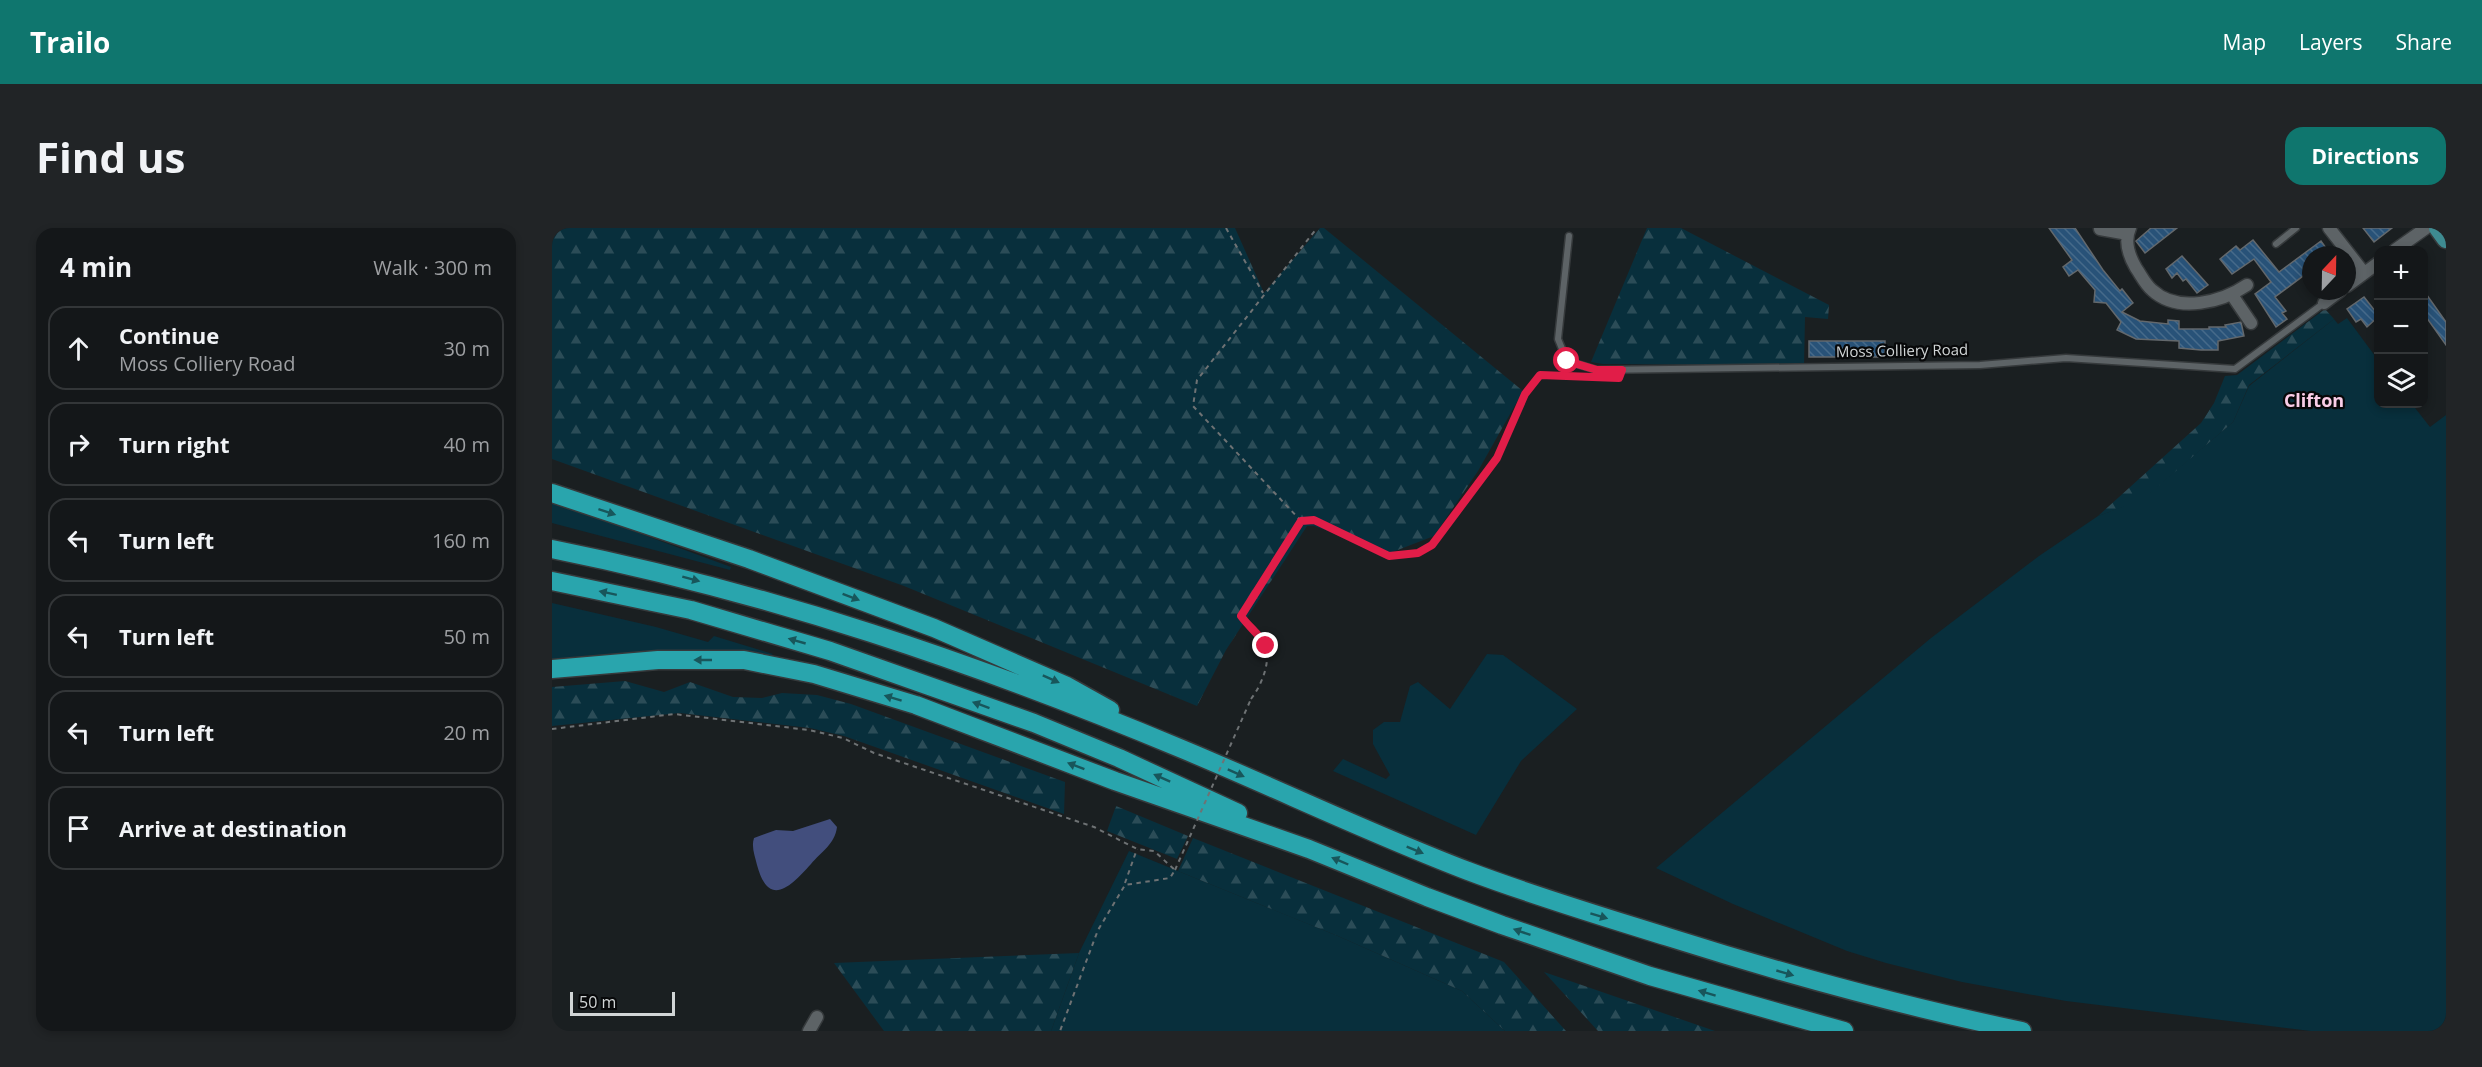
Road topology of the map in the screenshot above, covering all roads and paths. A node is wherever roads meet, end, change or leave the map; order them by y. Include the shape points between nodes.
1 (1226, 228) edge
2 (1317, 228) edge
3 (2296, 228) edge
4 (2329, 228) edge
5 (2426, 228) edge
6 (2439, 228) edge
7 (2100, 229) edge
8 (2129, 231) edge
9 (1569, 236) dead end
10 (2446, 239) edge
11 (2276, 244) dead end
12 (2401, 246) edge
13 (2374, 266) edge
14 (2364, 273) junction
15 (2356, 279) edge
16 (2247, 285) dead end
17 (1264, 294) junction
18 (2232, 295) junction
19 (2328, 300) edge
20 (2324, 303) joint
21 (2251, 323) dead end
22 (1585, 376) dead end
23 (552, 493) edge
24 (1301, 521) junction
25 (552, 538) edge
26 (552, 549) edge
27 (602, 559) junction
28 (552, 581) edge
29 (552, 669) edge
30 (552, 729) edge
31 (1183, 749) junction
32 (1137, 849) junction
33 (1309, 849) junction
34 (1175, 870) junction
35 (1125, 885) junction
36 (816, 1017) dead end
37 (809, 1031) edge
38 (1060, 1031) edge
39 (1844, 1031) edge
40 (2022, 1031) edge

1 - 17 path
2 - 17 path
3 - 11 lane
4 - 14 street
5 - 12 street
6 - 10 main road
7 - 8 street
8 - 18 street via 2128,248 2133,263 2146,285 2163,298 2200,303
9 - 20 lane, Moss Colliery Road via 1558,339 1567,361 1597,370 1980,365 2066,358 2235,369
13 - 14 street
14 - 15 street
16 - 18 street
17 - 24 path via 1197,380 1193,406
18 - 21 street
19 - 20 street, Moss Colliery Road
22 - 24 path via 1540,375 1525,394 1497,458 1432,545 1418,553 1389,556 1314,520
23 -> 31 highway via 749,559 934,628 1067,686
24 - 34 path, bridge via 1241,616 1266,646 1267,664
25 - 27 highway
26 - 27 highway
27 -> 31 highway via 847,624 1009,681
33 -> 28 highway via 1195,792 1034,723 830,651 691,610
33 -> 29 highway via 1114,781 916,705 814,674 744,660 647,660
30 - 32 path via 674,714 809,730 843,738 874,753 1094,827
31 -> 40 highway via 1395,842 1556,902 1859,994
32 - 34 path via 1154,851
32 - 35 path
39 -> 33 highway via 1588,955
34 - 35 path via 1170,878
35 - 38 path via 1098,930
36 - 37 street

